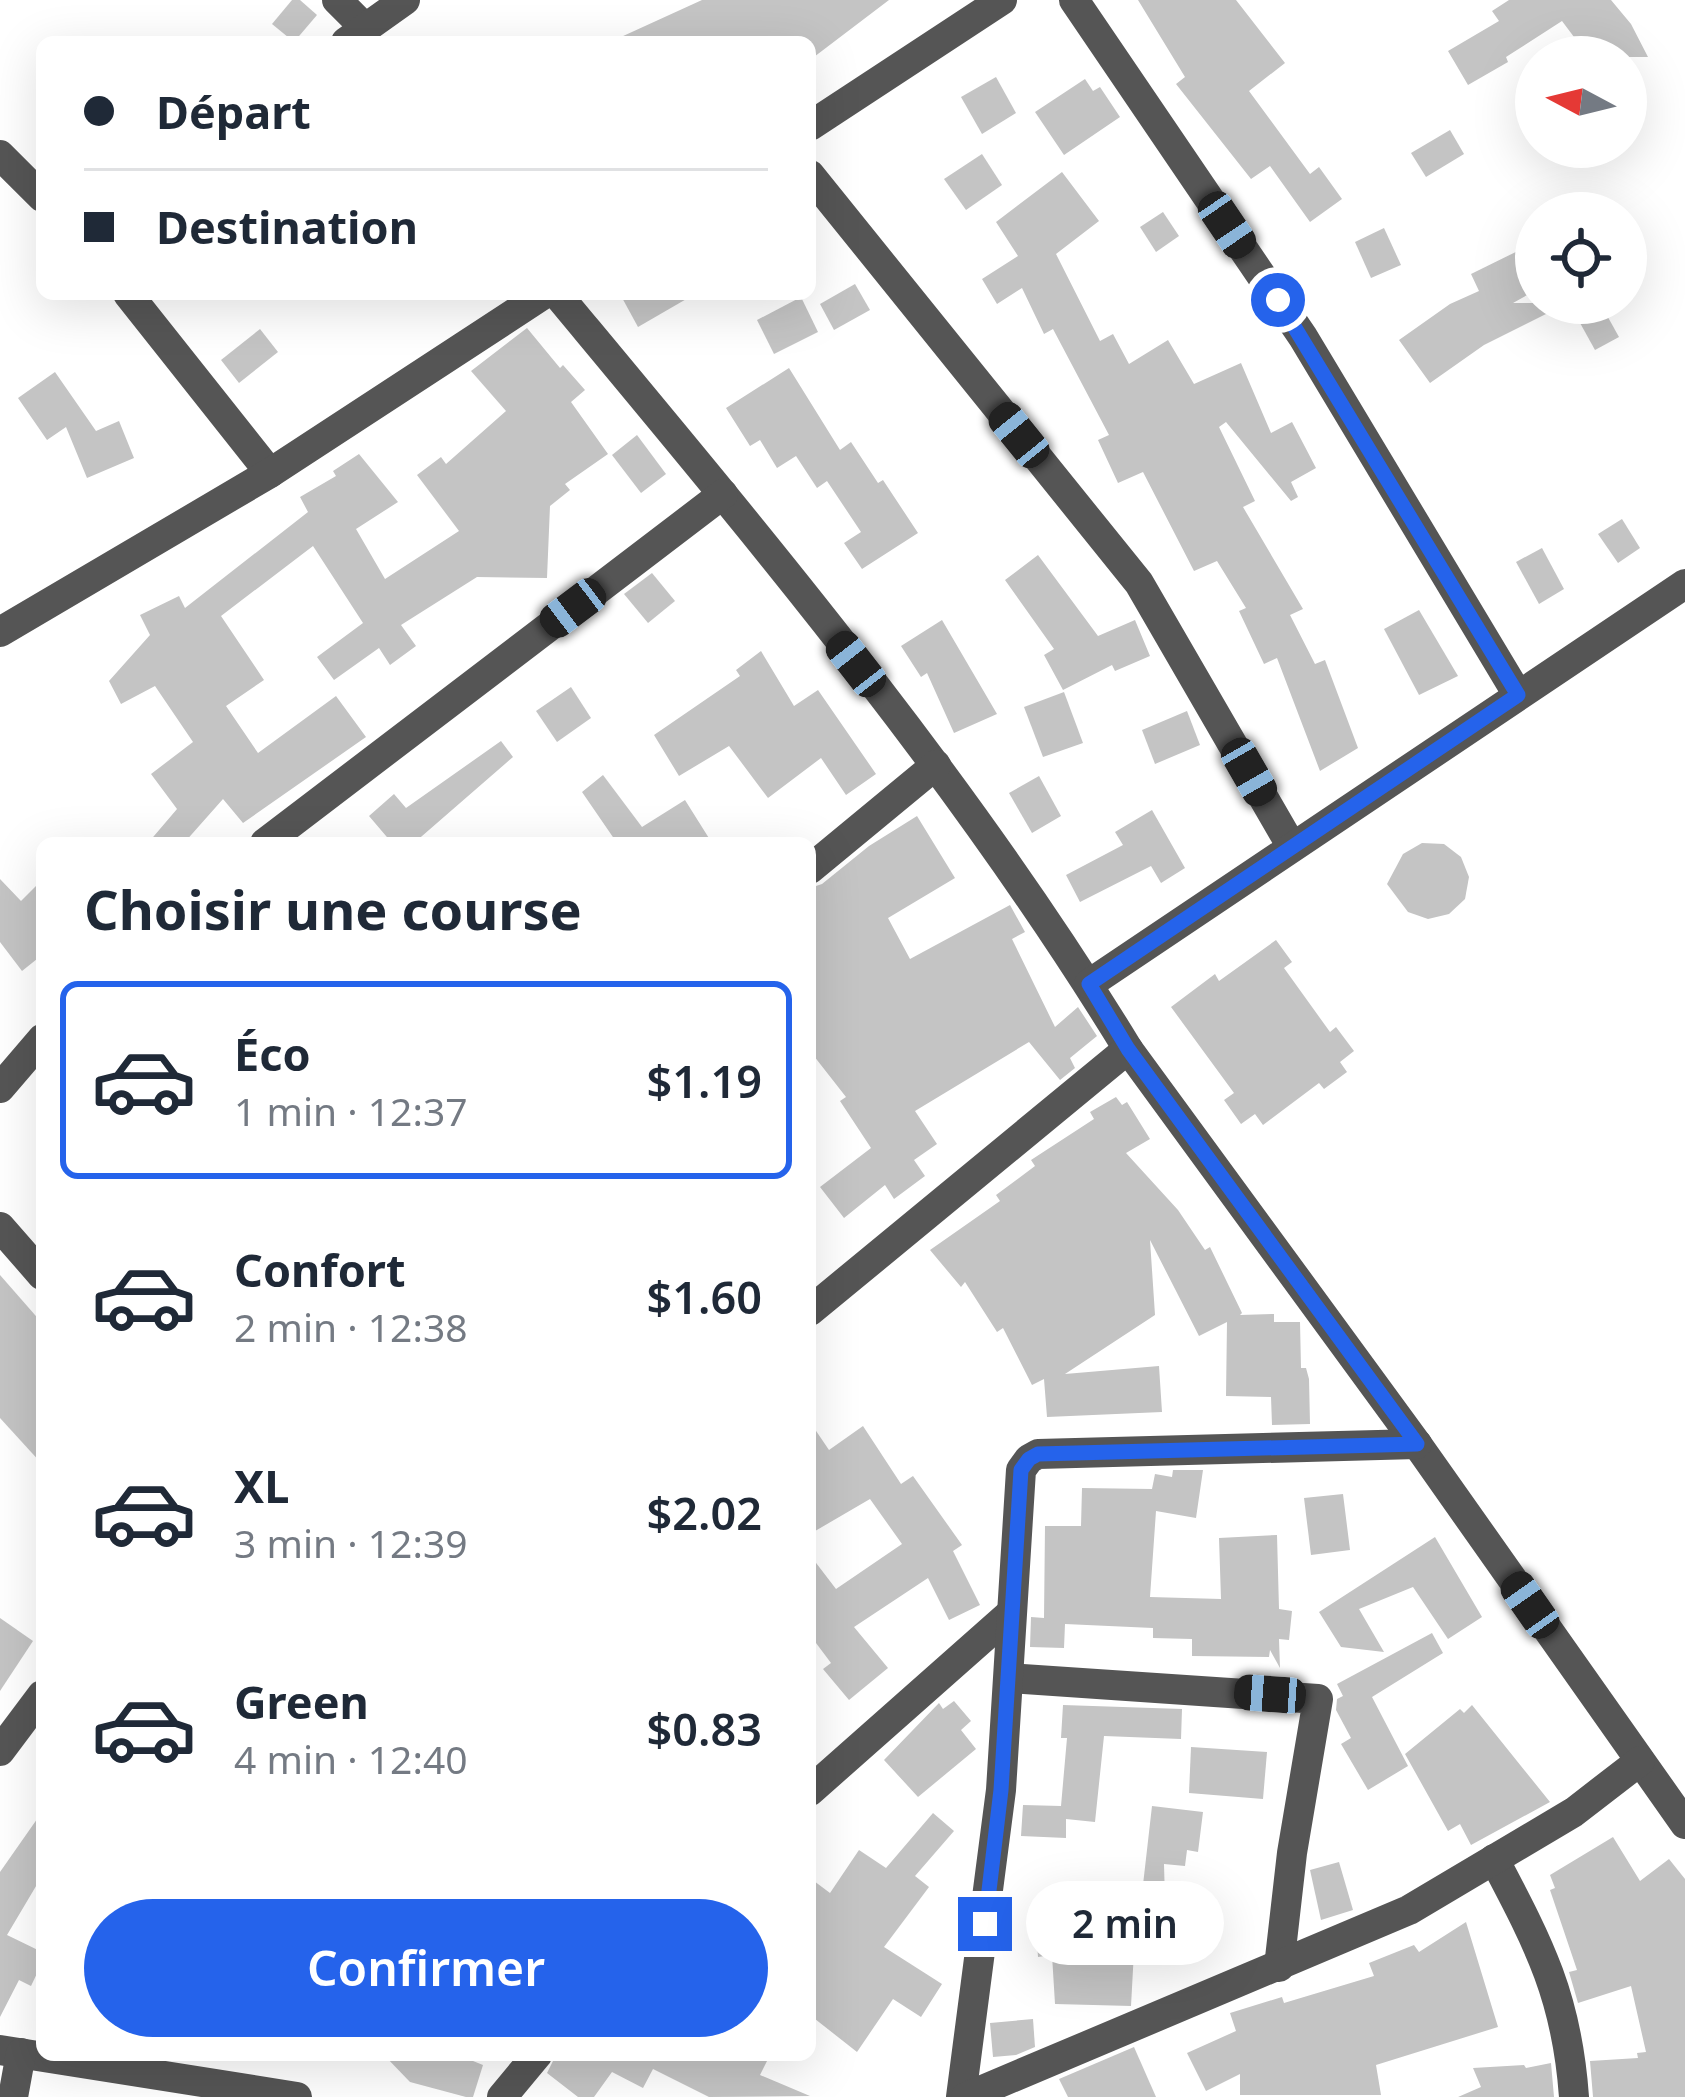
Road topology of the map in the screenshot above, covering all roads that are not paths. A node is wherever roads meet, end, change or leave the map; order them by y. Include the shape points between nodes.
1 (337, 0) edge
2 (405, 0) edge
3 (1002, 0) edge
4 (1074, 0) edge
5 (356, 35) edge
6 (816, 122) edge
7 (0, 155) edge
8 (816, 182) edge
9 (36, 190) edge
10 (133, 300) edge
11 (535, 300) edge
12 (562, 300) edge
13 (270, 473) junction
14 (723, 494) junction
15 (1685, 584) edge
16 (0, 632) edge
17 (1518, 695) junction
18 (936, 765) junction
19 (274, 837) edge
20 (1292, 847) junction
21 (816, 864) edge
22 (1089, 984) junction
23 (36, 1046) edge
24 (1128, 1049) junction
25 (0, 1088) edge
26 (0, 1227) edge
27 (36, 1268) edge
28 (816, 1306) edge
29 (1417, 1444) junction
30 (1010, 1614) junction
31 (1009, 1678) junction
32 (36, 1703) edge
33 (0, 1751) edge
34 (1640, 1761) junction
35 (816, 1785) edge
36 (1685, 1824) edge
37 (1494, 1859) junction
38 (1279, 1967) junction
39 (11, 2051) edge
40 (73, 2061) edge
41 (532, 2061) edge
42 (13, 2097) edge
43 (297, 2097) edge
44 (502, 2097) edge
45 (964, 2097) edge
46 (1574, 2097) edge

1 - 5 street
2 - 5 street
3 - 6 street
4 - 17 street via 1304,337
7 - 9 street
8 - 20 street via 1139,583
10 - 13 street
11 - 13 street
12 - 14 street
13 - 16 street
14 - 18 street
14 - 19 street
15 - 17 street
17 - 20 street
18 - 21 street
18 - 22 street
20 - 22 street
22 - 24 street
23 - 25 street
24 - 28 street
24 - 29 street
26 - 27 street
29 - 30 street via 1038,1454 1021,1470
29 - 34 street
30 - 31 street
30 - 35 street
31 - 38 street via 1318,1699
31 - 45 street
32 - 33 street
34 - 36 street
34 - 37 street
37 - 38 street via 1409,1910
37 - 46 street via 1553,1979 1570,2038
38 - 45 street
39 - 42 street
40 - 43 street
41 - 44 street

